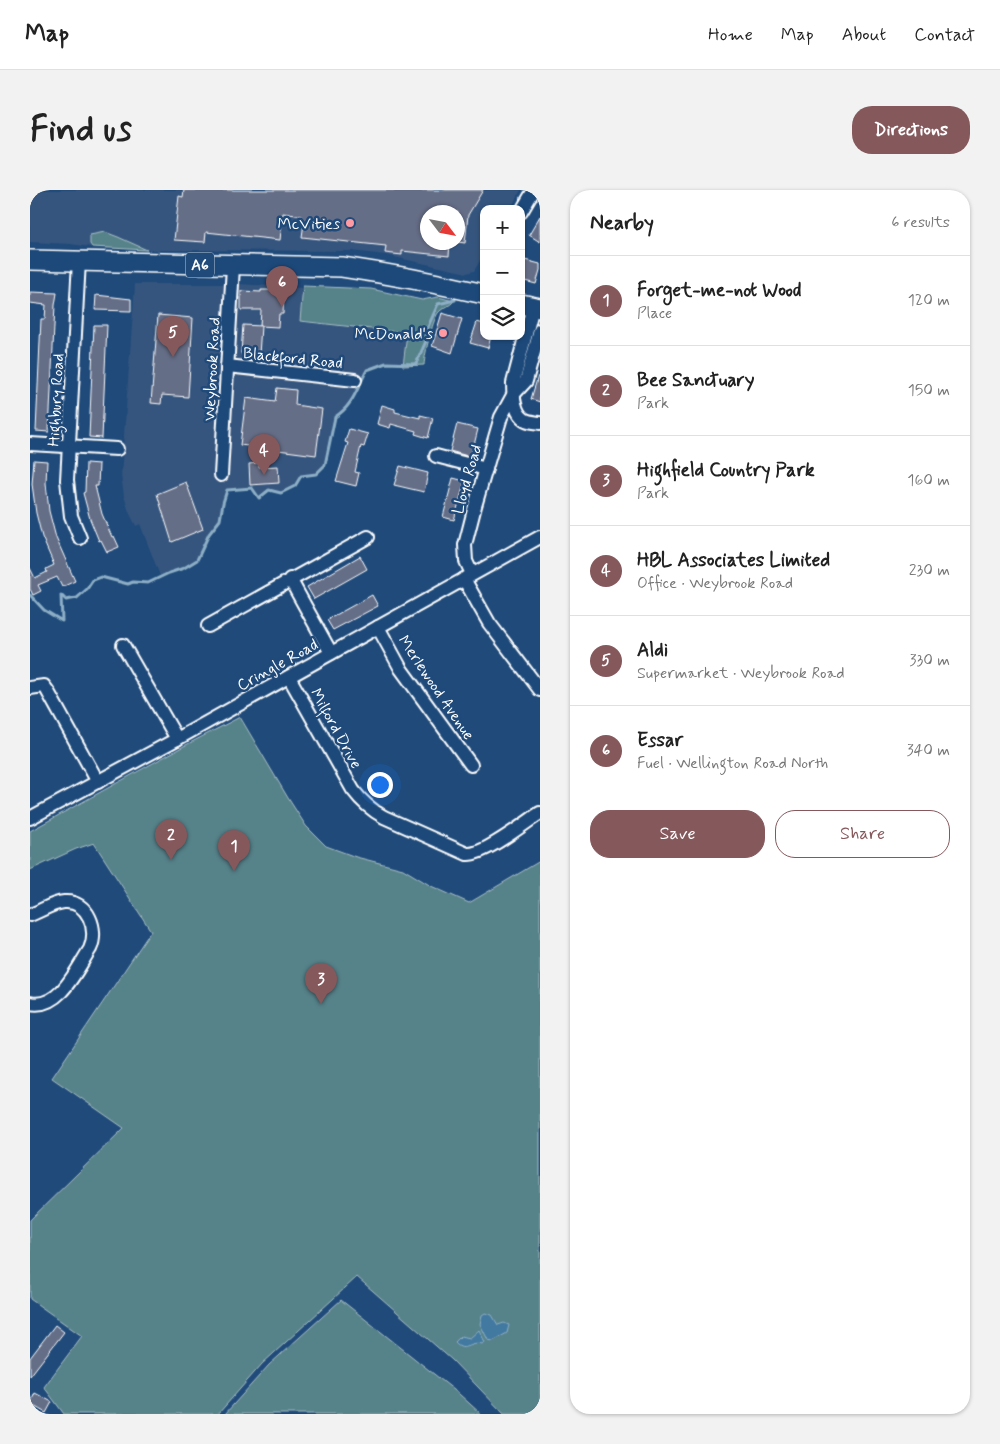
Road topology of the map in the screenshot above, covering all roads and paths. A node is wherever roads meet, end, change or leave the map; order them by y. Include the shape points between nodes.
1 (534, 190) edge
2 (525, 205) edge
3 (30, 260) edge
4 (79, 262) junction
5 (233, 266) junction
6 (480, 290) edge
7 (531, 306) edge
8 (540, 330) edge
9 (228, 366) junction
10 (354, 380) dead end
11 (513, 395) junction
12 (540, 423) edge
13 (30, 444) edge
14 (68, 446) junction
15 (117, 449) dead end
16 (436, 456) dead end
17 (486, 468) junction
18 (221, 475) dead end
19 (368, 537) dead end
20 (540, 537) edge
21 (80, 538) dead end
22 (468, 577) junction
23 (290, 580) junction
24 (208, 626) dead end
25 (378, 627) junction
26 (123, 645) dead end
27 (331, 653) junction
28 (289, 676) junction
29 (30, 688) edge
30 (540, 690) edge
31 (177, 739) junction
32 (471, 765) dead end
33 (98, 782) junction
34 (540, 813) edge
35 (30, 818) edge
36 (30, 915) edge
37 (30, 1003) edge

1 - 2 street
3 - 4 highway, A6
4 - 5 highway, A6
4 - 14 street, Highbury Road
5 - 6 highway, A6 via 342,267
5 - 9 street, Weybrook Road
7 - 11 street, Lloyd Road
8 - 11 street, Lloyd Road via 526,381
9 - 10 street, Blackford Road
9 - 18 street, Weybrook Road
11 - 12 street via 521,416
11 - 17 street, Lloyd Road via 501,418
13 - 14 street
14 - 15 street
14 - 21 street, Highbury Road via 68,499
16 - 17 street
17 - 22 street, Lloyd Road via 465,545
19 - 23 street
20 - 22 street, Cringle Road
22 - 25 street, Cringle Road
22 - 30 street, Lloyd Road via 489,623
23 - 24 street
23 - 27 street
25 - 27 street, Cringle Road
25 - 32 street, Merlewood Avenue via 401,669
26 - 31 street
27 - 28 street, Cringle Road
28 - 31 street, Cringle Road
28 - 34 street, Milford Drive via 353,790 372,810 384,817 472,854
29 - 33 street via 44,686 47,690
31 - 33 street, Cringle Road
33 - 35 street, Cringle Road
36 - 37 street via 57,904 72,903 84,909 94,932 94,941 53,1000

